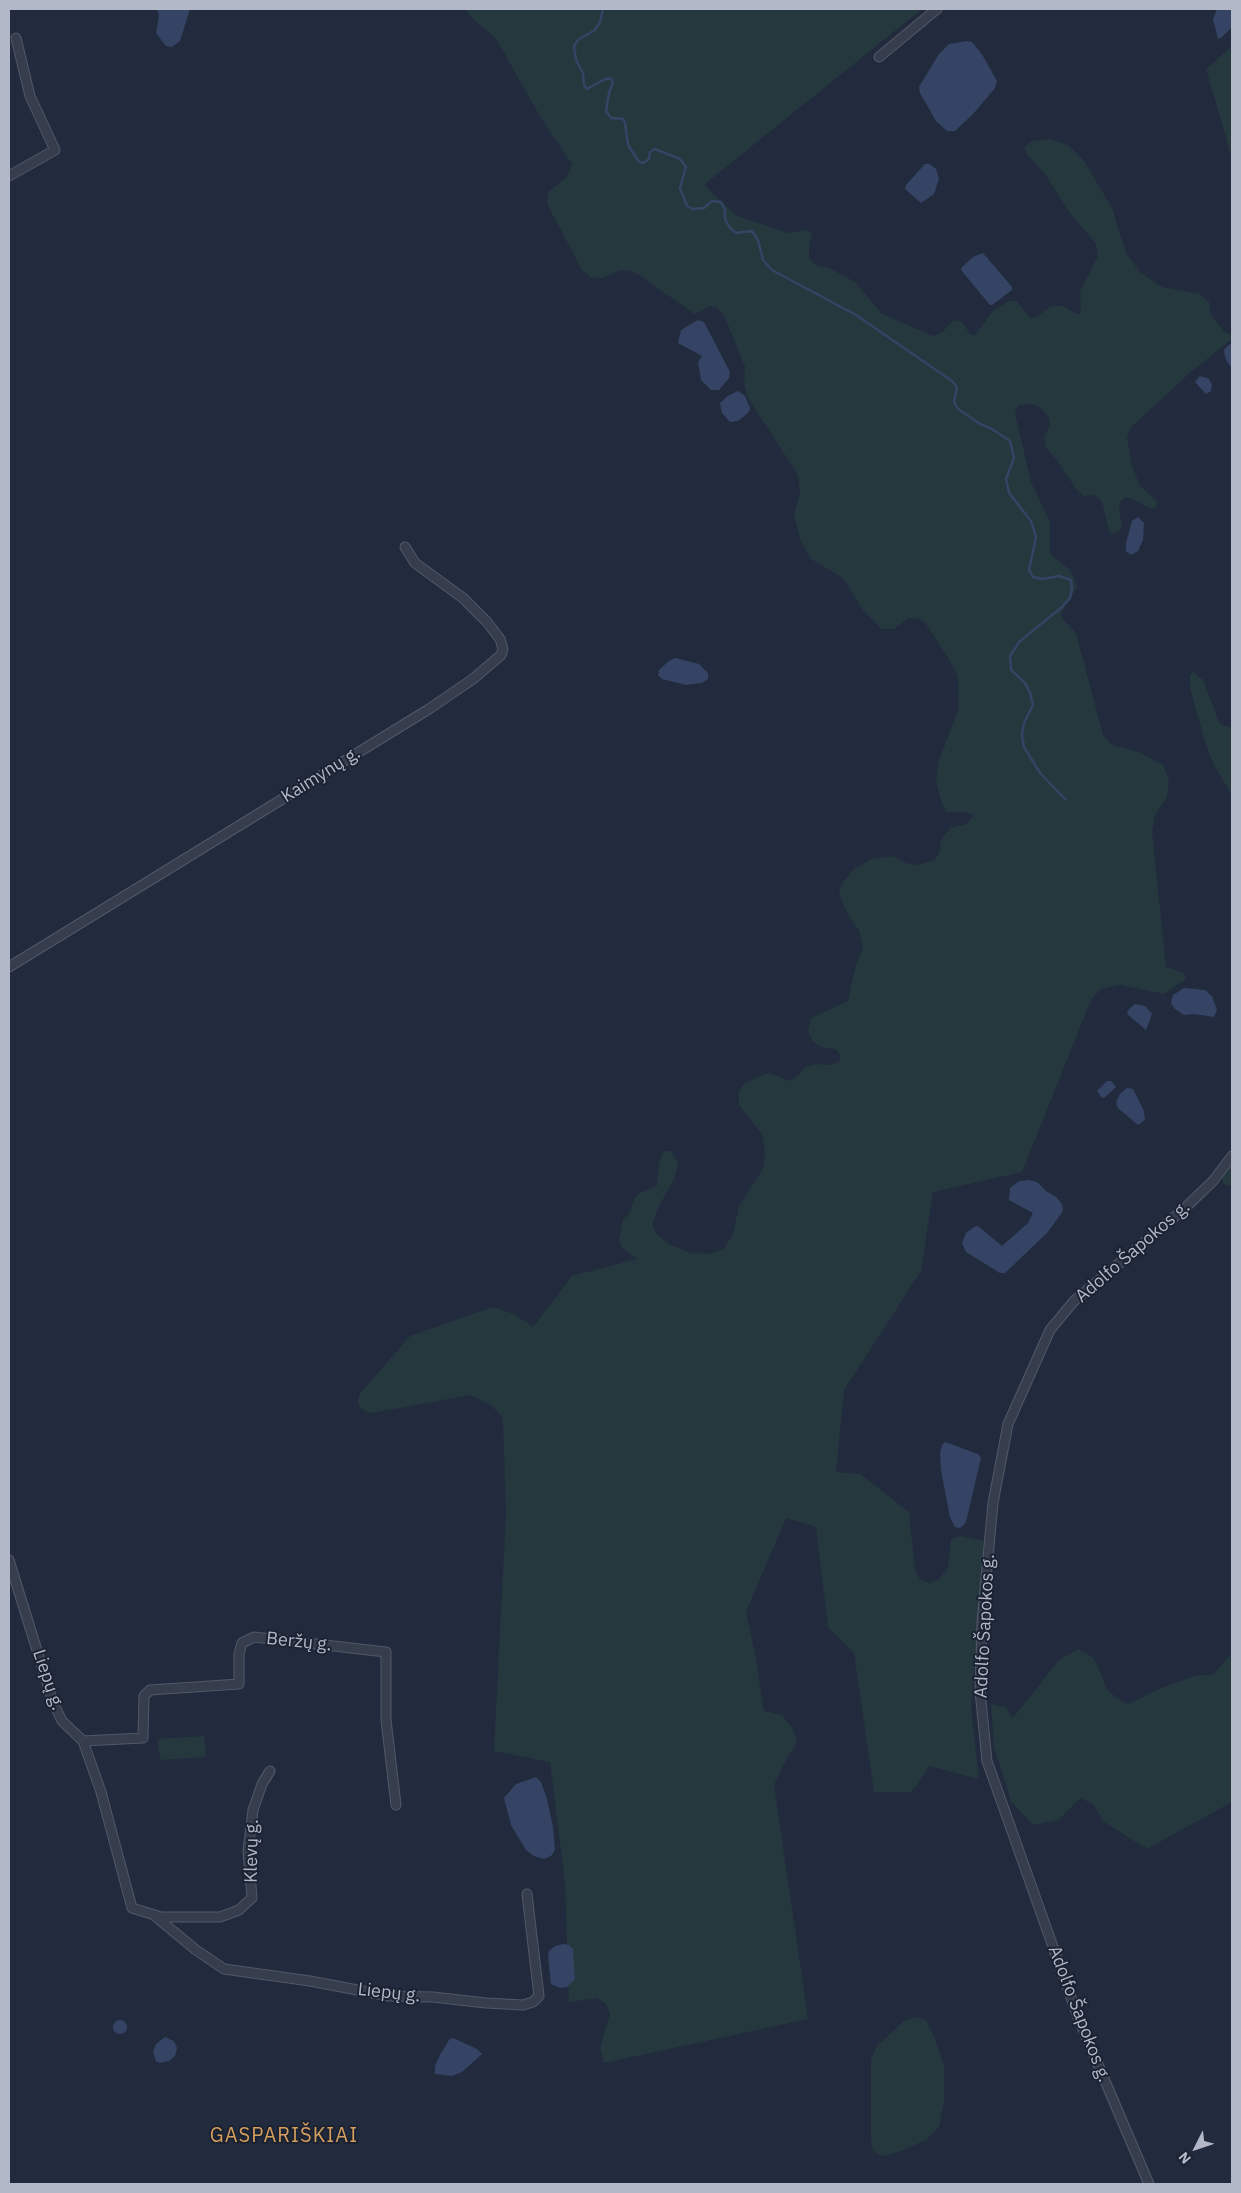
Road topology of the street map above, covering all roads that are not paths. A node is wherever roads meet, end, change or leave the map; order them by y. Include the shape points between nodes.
1 (937, 9) edge
2 (16, 38) dead end
3 (879, 57) dead end
4 (9, 176) edge
5 (405, 548) dead end
6 (9, 967) edge
7 (1232, 1156) edge
8 (9, 1560) edge
9 (83, 1741) junction
10 (270, 1771) dead end
11 (396, 1805) dead end
12 (527, 1894) dead end
13 (132, 1908) joint
14 (154, 1915) junction
15 (1149, 2184) edge

1 - 3 street
2 - 4 street via 30,96 55,150
5 - 6 street, Kaimynų g. via 416,563 463,598 488,622 500,639 501,655 429,709
7 - 15 street, Adolfo Šapokos g. via 1213,1181 1184,1209 1074,1301 1050,1330 1008,1424 993,1503 982,1622 980,1691 987,1761 1079,2020
8 - 9 street, Liepų g. via 53,1702 62,1721
9 - 11 street, Beržų g. via 143,1738 144,1696 150,1690 239,1684 242,1643 254,1637 386,1652 386,1720
9 - 13 street, Liepų g. via 101,1792
10 - 14 street, Klevų g. via 253,1810 248,1851 252,1898 240,1910 220,1917
12 - 14 street, Liepų g. via 539,1996 523,2005 389,1996 224,1969
13 - 14 street, Klevų g.

